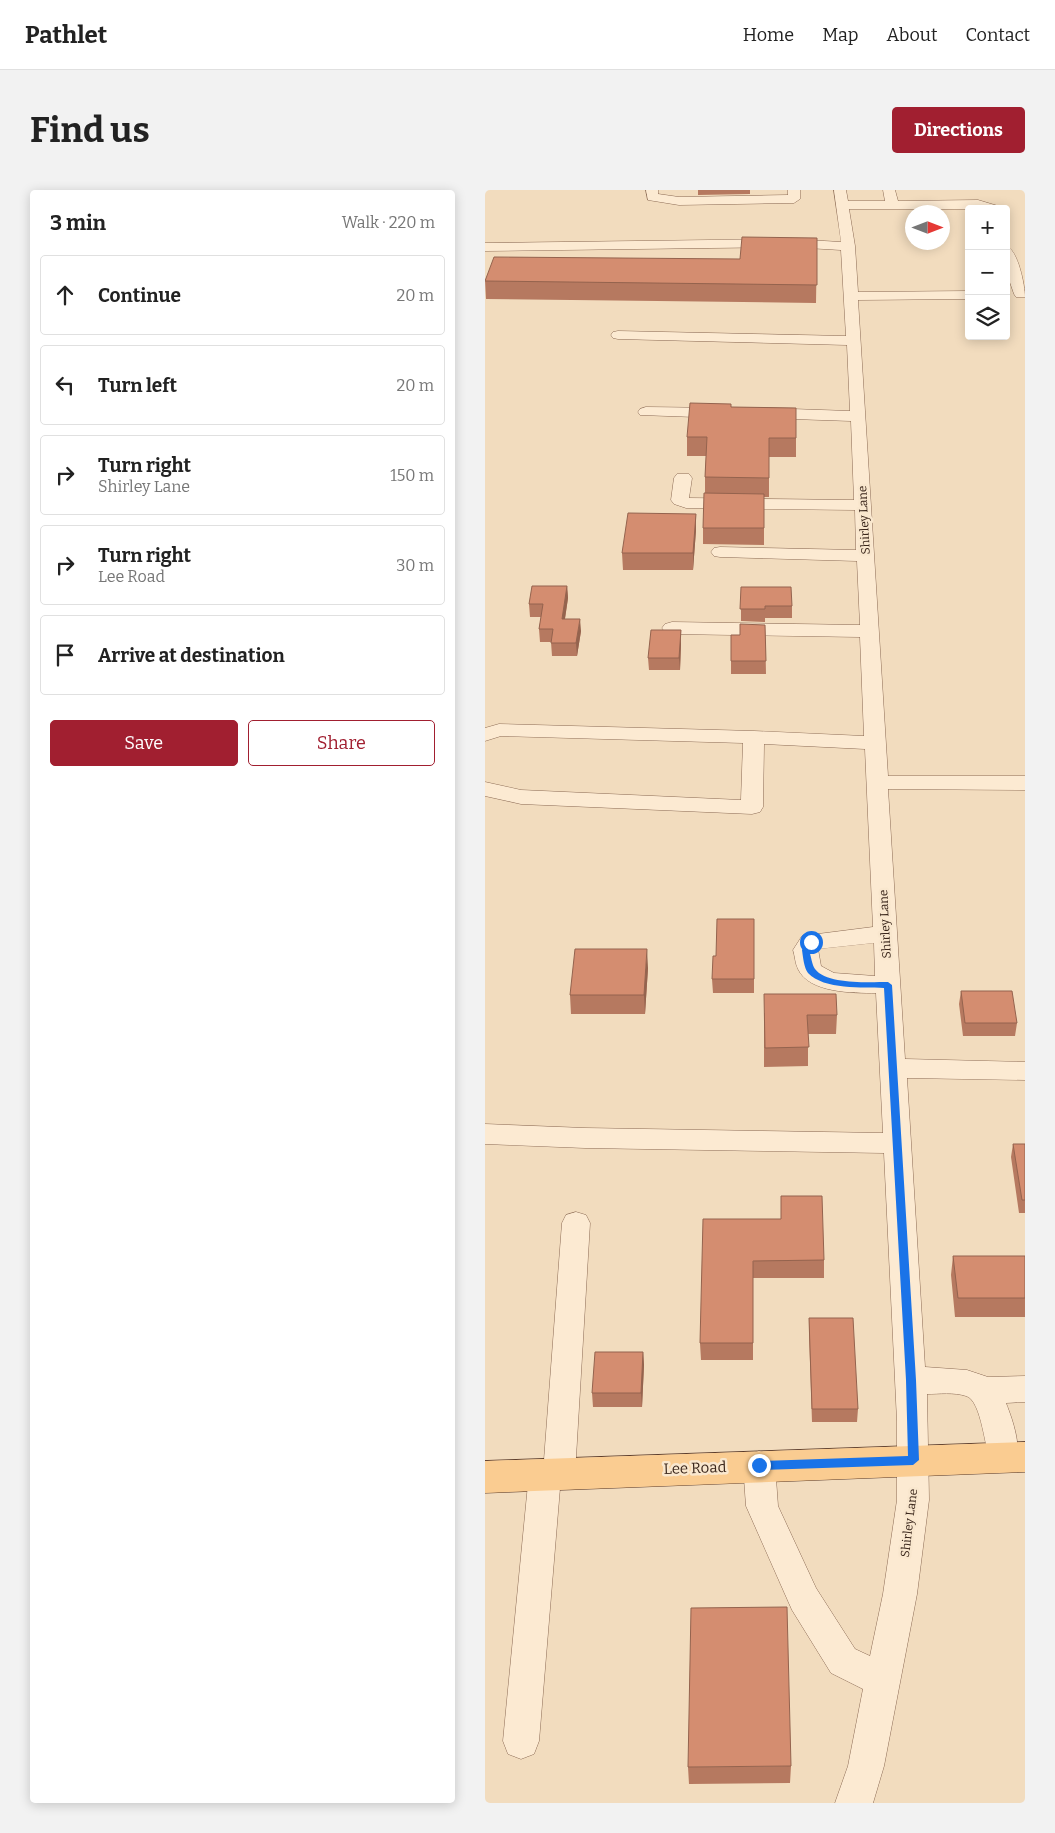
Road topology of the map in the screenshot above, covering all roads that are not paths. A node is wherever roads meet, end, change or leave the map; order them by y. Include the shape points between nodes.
1 (652, 190) edge
2 (794, 190) edge
3 (889, 190) edge
4 (841, 198) edge
5 (892, 205) junction
6 (981, 205) edge
7 (848, 246) junction
8 (485, 247) edge
9 (1010, 266) edge
10 (965, 294) edge
11 (1017, 294) edge
12 (851, 296) junction
13 (618, 335) dead end
14 (853, 341) junction
15 (646, 412) dead end
16 (858, 416) junction
17 (683, 478) dead end
18 (863, 505) junction
19 (719, 552) dead end
20 (865, 556) junction
21 (672, 628) edge
22 (869, 631) junction
23 (485, 735) edge
24 (754, 737) junction
25 (875, 743) junction
26 (878, 782) junction
27 (1025, 783) edge
28 (485, 789) edge
29 (885, 934) junction
30 (888, 985) junction
31 (893, 1068) junction
32 (1025, 1071) edge
33 (485, 1134) edge
34 (897, 1143) junction
35 (576, 1223) dead end
36 (911, 1380) junction
37 (984, 1390) junction
38 (1025, 1390) edge
39 (1014, 1457) edge
40 (913, 1460) junction
41 (759, 1465) junction
42 (552, 1474) junction
43 (485, 1477) edge
44 (883, 1680) junction
45 (521, 1741) dead end
46 (854, 1803) edge

1 - 2 street via 652,197 679,201 794,199
3 - 5 street
4 - 5 street
4 - 7 street, Shirley Lane
5 - 6 street
7 - 8 street via 790,243
7 - 12 street, Shirley Lane
9 - 11 street
10 - 12 street
12 - 14 street, Shirley Lane
13 - 14 street
14 - 16 street, Shirley Lane
15 - 16 street
16 - 18 street, Shirley Lane
17 - 18 street via 680,500 686,503
18 - 20 street, Shirley Lane
19 - 20 street
20 - 22 street, Shirley Lane
21 - 22 street
22 - 25 street, Shirley Lane
23 - 24 street via 499,730
24 - 25 street
24 - 28 street via 752,807 521,797
25 - 26 street, Shirley Lane
26 - 27 street
26 - 29 street, Shirley Lane
29 - 30 street, Shirley Lane
29 - 30 street via 819,940 811,942 805,950 811,970 821,978 843,983
30 - 31 street, Shirley Lane
31 - 32 street
31 - 34 street, Shirley Lane
33 - 34 street
34 - 36 street, Shirley Lane
35 - 42 street via 568,1361
36 - 37 street via 974,1384
36 - 40 street, Shirley Lane
37 - 38 street
37 - 39 street
39 - 40 main road, Lee Road
40 - 41 main road, Lee Road
40 - 44 street, Shirley Lane via 913,1500 900,1594
41 - 42 main road, Lee Road
41 - 44 street via 762,1506 803,1599 843,1661
42 - 43 main road, Lee Road
42 - 45 street
44 - 46 street, Shirley Lane via 866,1766

